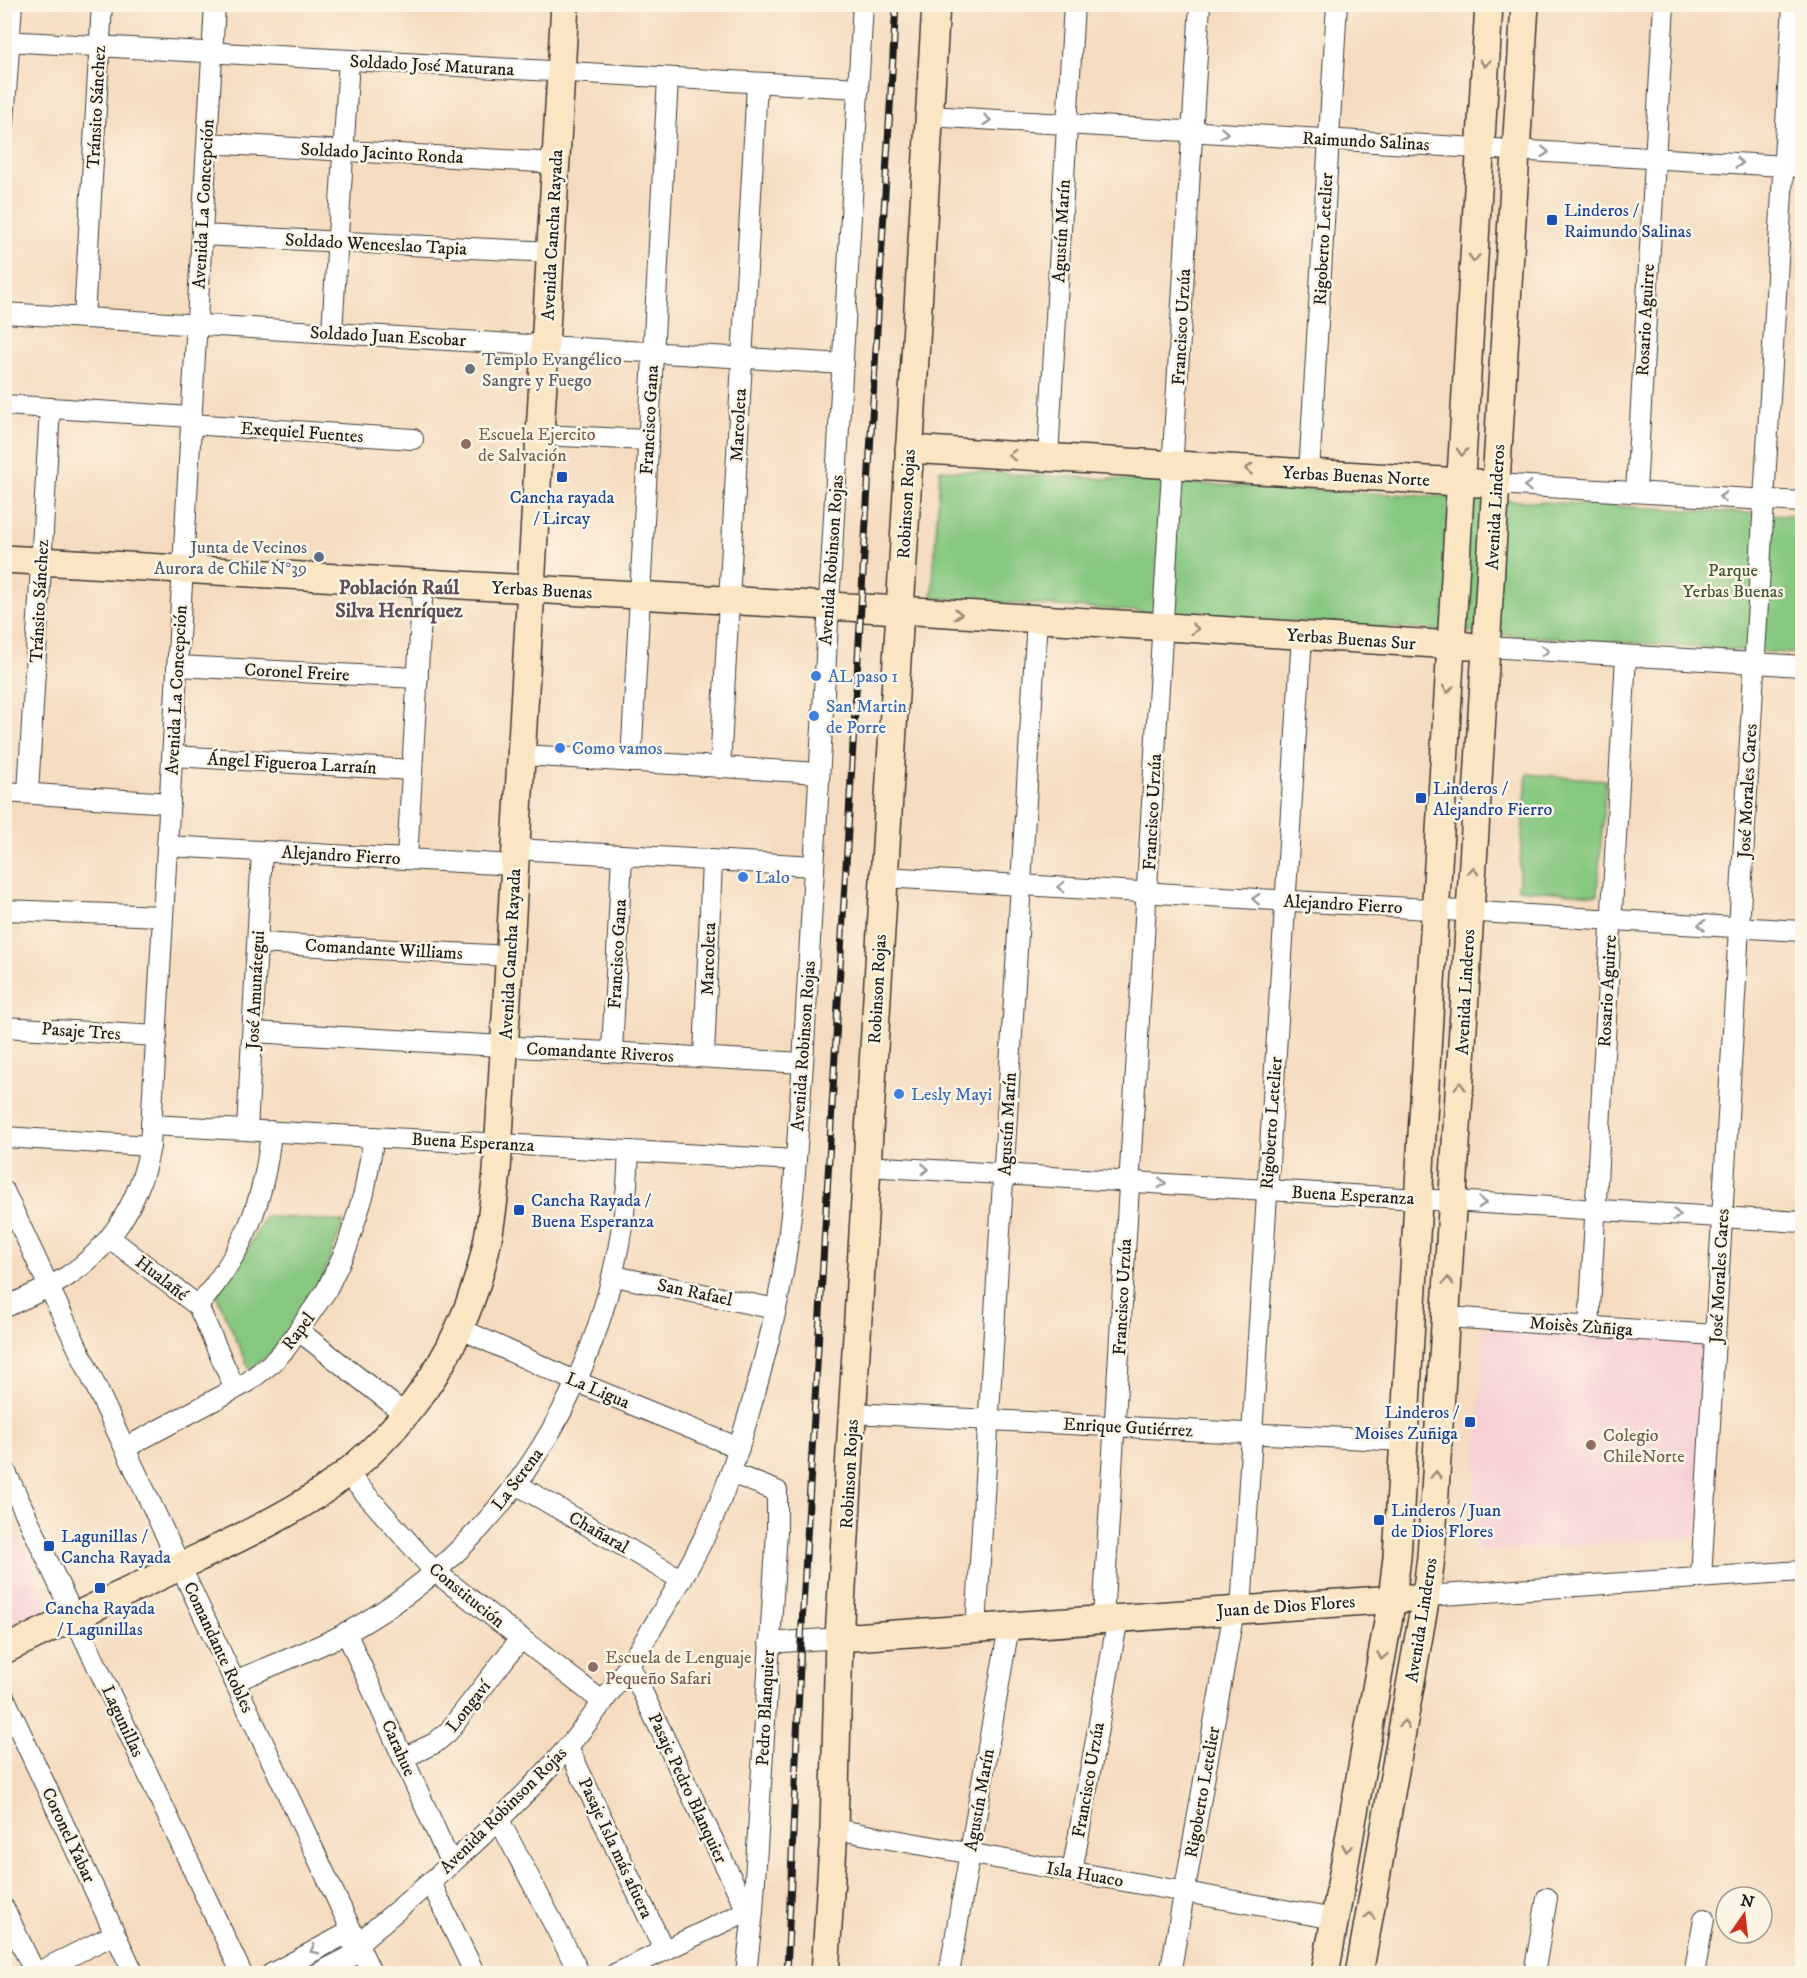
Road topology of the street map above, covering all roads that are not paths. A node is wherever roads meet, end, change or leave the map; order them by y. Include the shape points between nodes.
1 (12, 4) edge
2 (102, 4) edge
3 (215, 4) edge
4 (565, 4) edge
5 (863, 4) edge
6 (936, 4) edge
7 (1074, 4) edge
8 (1200, 4) edge
9 (1337, 4) edge
10 (1489, 4) edge
11 (1525, 4) edge
12 (1664, 4) edge
13 (1793, 4) edge
14 (7, 41) edge
15 (99, 46) junction
16 (212, 52) junction
17 (349, 60) junction
18 (561, 73) junction
19 (668, 78) junction
20 (757, 83) junction
21 (859, 88) junction
22 (929, 116) junction
23 (4, 122) edge
24 (1067, 124) junction
25 (1192, 131) junction
26 (1329, 139) junction
27 (207, 143) junction
28 (1480, 148) junction
29 (1516, 150) junction
30 (343, 151) junction
31 (1655, 158) junction
32 (556, 163) junction
33 (1793, 166) edge
34 (202, 235) junction
35 (338, 242) junction
36 (551, 252) junction
37 (4, 312) edge
38 (84, 318) junction
39 (197, 325) junction
40 (332, 332) junction
41 (546, 345) junction
42 (653, 352) junction
43 (742, 358) junction
44 (844, 364) junction
45 (4, 405) edge
46 (50, 408) junction
47 (191, 421) junction
48 (540, 435) junction
49 (413, 439) dead end
50 (648, 440) junction
51 (909, 449) junction
52 (1048, 457) junction
53 (1173, 465) junction
54 (1309, 473) junction
55 (1461, 482) junction
56 (1496, 484) junction
57 (1635, 492) junction
58 (1764, 500) junction
59 (1803, 502) edge
60 (4, 559) edge
61 (42, 561) junction
62 (183, 569) junction
63 (423, 583) junction
64 (532, 589) junction
65 (640, 595) junction
66 (728, 601) junction
67 (828, 606) junction
68 (900, 610) junction
69 (1037, 619) junction
70 (1163, 627) junction
71 (1302, 636) junction
72 (1451, 645) junction
73 (1486, 647) junction
74 (1626, 656) junction
75 (1755, 663) junction
76 (177, 666) junction
77 (1803, 666) edge
78 (417, 678) junction
79 (522, 755) junction
80 (172, 756) junction
81 (631, 762) junction
82 (720, 768) junction
83 (412, 770) junction
84 (819, 773) junction
85 (4, 792) edge
86 (28, 794) junction
87 (170, 803) junction
88 (167, 846) junction
89 (262, 851) junction
90 (622, 855) junction
91 (516, 857) junction
92 (407, 859) junction
93 (712, 860) junction
94 (814, 866) junction
95 (884, 877) junction
96 (1021, 885) junction
97 (1147, 892) junction
98 (1285, 901) junction
99 (1435, 909) junction
100 (4, 910) edge
101 (1470, 911) junction
102 (163, 916) junction
103 (1611, 920) junction
104 (1739, 927) junction
105 (1803, 931) edge
106 (258, 943) junction
107 (510, 956) junction
108 (4, 1027) edge
109 (253, 1032) junction
110 (156, 1036) junction
111 (505, 1047) junction
112 (612, 1052) junction
113 (704, 1057) junction
114 (803, 1063) junction
115 (151, 1125) junction
116 (247, 1130) junction
117 (271, 1131) junction
118 (4, 1137) edge
119 (374, 1137) junction
120 (499, 1144) junction
121 (150, 1146) junction
122 (629, 1151) junction
123 (796, 1160) junction
124 (867, 1166) junction
125 (1004, 1174) junction
126 (1130, 1181) junction
127 (1267, 1190) junction
128 (4, 1191) edge
129 (1418, 1199) junction
130 (1453, 1201) junction
131 (1595, 1210) junction
132 (1722, 1217) junction
133 (1803, 1222) edge
134 (110, 1238) junction
135 (614, 1276) junction
136 (49, 1287) junction
137 (198, 1306) junction
138 (4, 1308) edge
139 (776, 1309) junction
140 (1446, 1317) junction
141 (1588, 1327) junction
142 (459, 1328) junction
143 (299, 1331) junction
144 (1715, 1335) junction
145 (577, 1382) junction
146 (235, 1389) junction
147 (852, 1413) junction
148 (406, 1415) junction
149 (989, 1420) junction
150 (1115, 1426) junction
151 (1252, 1433) junction
152 (1404, 1441) junction
153 (125, 1448) junction
154 (739, 1448) junction
155 (4, 1468) edge
156 (347, 1473) junction
157 (731, 1473) junction
158 (516, 1484) junction
159 (181, 1566) junction
160 (1803, 1570) edge
161 (434, 1571) junction
162 (1701, 1578) junction
163 (682, 1580) junction
164 (1426, 1596) junction
165 (1392, 1599) junction
166 (1238, 1610) junction
167 (74, 1617) junction
168 (1111, 1619) junction
169 (1009, 1626) junction
170 (976, 1628) junction
171 (346, 1632) junction
172 (521, 1638) junction
173 (839, 1638) junction
174 (769, 1643) junction
175 (4, 1650) edge
176 (629, 1664) junction
177 (235, 1681) junction
178 (4, 1697) edge
179 (603, 1702) junction
180 (568, 1747) junction
181 (403, 1758) junction
182 (499, 1820) junction
183 (834, 1829) junction
184 (970, 1853) junction
185 (451, 1864) junction
186 (1072, 1872) junction
187 (431, 1883) junction
188 (1185, 1892) junction
189 (1548, 1898) dead end
190 (4, 1908) edge
191 (750, 1911) junction
192 (1335, 1919) junction
193 (1704, 1919) dead end
194 (115, 1934) junction
195 (358, 1943) junction
196 (664, 1950) junction
197 (34, 1973) edge
198 (134, 1974) edge
199 (242, 1974) edge
200 (271, 1974) edge
201 (317, 1974) edge
202 (372, 1974) edge
203 (474, 1974) edge
204 (580, 1974) edge
205 (615, 1974) edge
206 (746, 1974) edge
207 (825, 1974) edge
208 (949, 1974) edge
209 (1170, 1974) edge
210 (1325, 1974) edge
211 (1359, 1974) edge
212 (1534, 1974) edge
213 (1694, 1974) edge

1 - 14 street
2 - 15 street, Tránsito Sánchez
3 - 16 street, Avenida La Concepción
4 - 18 street, Avenida Cancha Rayada
5 - 21 street, Avenida Robinson Rojas
6 - 22 street, Robinson Rojas
7 - 24 street, Agustín Marín
8 - 25 street, Francisco Urzúa
9 - 26 street, Rigoberto Letelier
10 -> 28 street, Avenida Linderos
11 - 29 street, Avenida Linderos
12 - 31 street, Rosario Aguirre
13 - 33 street, José Morales Cares
14 - 15 street, Soldado José Maturana
14 - 23 street
15 - 16 street, Soldado José Maturana
15 - 38 street, Tránsito Sánchez
16 - 17 street, Soldado José Maturana
16 - 27 street, Avenida La Concepción
17 - 18 street, Soldado José Maturana
17 - 30 street
18 - 19 street, Soldado José Maturana
18 - 32 street, Avenida Cancha Rayada
19 - 20 street, Soldado José Maturana
19 - 42 street, Francisco Gana
20 - 21 street, Soldado José Maturana
20 - 43 street, Marcoleta
21 - 44 street, Avenida Robinson Rojas
22 -> 24 street, Raimundo Salinas
22 - 51 street, Robinson Rojas
24 - 25 street, Raimundo Salinas
24 - 52 street, Agustín Marín
25 -> 26 street, Raimundo Salinas
25 - 53 street, Francisco Urzúa
26 - 28 street, Raimundo Salinas
26 - 54 street, Rigoberto Letelier
27 - 30 street, Soldado Jacinto Ronda
27 - 34 street, Avenida La Concepción
28 - 29 street, Raimundo Salinas
28 -> 55 street, Avenida Linderos
29 -> 31 street, Raimundo Salinas
29 - 56 street, Avenida Linderos
30 - 32 street, Soldado Jacinto Ronda
30 - 35 street
31 -> 33 street, Raimundo Salinas
31 - 57 street, Rosario Aguirre
32 - 36 street, Avenida Cancha Rayada
33 - 58 street, José Morales Cares
34 - 35 street, Soldado Wenceslao Tapia
34 - 39 street, Avenida La Concepción
35 - 36 street, Soldado Wenceslao Tapia
35 - 40 street
36 - 41 street, Avenida Cancha Rayada
37 - 38 street, Soldado Juan Escobar
38 - 39 street, Soldado Juan Escobar
39 - 40 street, Soldado Juan Escobar
39 - 47 street, Avenida La Concepción
40 - 41 street, Soldado Juan Escobar
41 - 42 street, Soldado Juan Escobar
41 - 48 street, Avenida Cancha Rayada
42 - 43 street, Soldado Juan Escobar
42 - 50 street, Francisco Gana
43 - 44 street, Soldado Juan Escobar
43 - 66 street, Marcoleta
44 - 67 street, Avenida Robinson Rojas
45 - 46 street, Exequiel Fuentes
46 - 47 street, Exequiel Fuentes
46 - 61 street, Tránsito Sánchez
47 - 49 street, Exequiel Fuentes
47 - 62 street, Avenida La Concepción
48 - 50 street
48 - 64 street, Avenida Cancha Rayada
50 - 65 street, Francisco Gana
52 -> 51 street, Yerbas Buenas Norte
51 - 68 street, Robinson Rojas
52 - 53 street, Yerbas Buenas Norte
54 -> 53 street, Yerbas Buenas Norte
53 - 70 street, Francisco Urzúa
54 - 55 street, Yerbas Buenas Norte
55 - 56 street, Yerbas Buenas Norte
55 - 72 street, Avenida Linderos
57 -> 56 street, Yerbas Buenas Norte
56 - 73 street, Avenida Linderos
58 -> 57 street, Yerbas Buenas Norte
58 - 59 street, Yerbas Buenas Norte
58 - 75 street, José Morales Cares
60 - 61 street, Yerbas Buenas
61 - 62 street, Yerbas Buenas
61 - 86 street, Tránsito Sánchez
62 - 63 street, Yerbas Buenas
62 - 76 street, Avenida La Concepción
63 - 64 street, Yerbas Buenas
63 - 78 street
64 - 65 street, Yerbas Buenas
64 - 79 street, Avenida Cancha Rayada
65 - 66 street, Yerbas Buenas
65 - 81 street, Francisco Gana
66 - 67 street, Yerbas Buenas
66 - 82 street, Marcoleta
67 - 68 street, Yerbas Buenas
67 - 84 street, Avenida Robinson Rojas
68 -> 69 street, Yerbas Buenas Sur
68 - 95 street, Robinson Rojas
69 - 70 street, Yerbas Buenas Sur
69 - 96 street, Agustín Marín
70 -> 71 street, Yerbas Buenas Sur
70 - 97 street, Francisco Urzúa
71 - 72 street, Yerbas Buenas Sur
71 - 98 street, Rigoberto Letelier
72 - 73 street, Yerbas Buenas Sur
72 -> 99 street, Avenida Linderos
73 -> 74 street, Yerbas Buenas Sur
101 -> 73 street, Avenida Linderos
74 - 75 street, Yerbas Buenas Sur
74 - 103 street, Rosario Aguirre
75 - 77 street, Yerbas Buenas Sur
75 - 104 street, José Morales Cares
76 - 78 street, Coronel Freire
76 - 80 street, Avenida La Concepción
78 - 83 street
79 - 81 street
79 - 91 street, Avenida Cancha Rayada
80 - 83 street, Ángel Figueroa Larraín
80 - 87 street, Avenida La Concepción
81 - 82 street
82 - 84 street
83 - 92 street
84 - 94 street, Avenida Robinson Rojas
85 - 86 street
86 - 87 street
87 - 88 street, Avenida La Concepción
88 - 89 street, Alejandro Fierro
88 - 102 street, Avenida La Concepción
89 - 92 street, Alejandro Fierro
89 - 106 street, José Amunátegui
90 - 91 street, Alejandro Fierro
90 - 93 street, Alejandro Fierro
90 - 112 street, Francisco Gana
91 - 92 street, Alejandro Fierro
91 - 107 street, Avenida Cancha Rayada
93 - 94 street, Alejandro Fierro
93 - 113 street, Marcoleta
94 - 114 street, Avenida Robinson Rojas
95 - 96 street, Alejandro Fierro
95 - 124 street, Robinson Rojas
97 -> 96 street, Alejandro Fierro
96 - 125 street, Agustín Marín
98 -> 97 street, Alejandro Fierro
97 - 126 street, Francisco Urzúa
98 - 99 street, Alejandro Fierro
98 - 127 street, Rigoberto Letelier
99 - 101 street, Alejandro Fierro
99 - 129 street, Avenida Linderos
100 - 102 street
101 - 103 street, Alejandro Fierro
130 -> 101 street, Avenida Linderos
102 - 110 street, Avenida La Concepción
104 -> 103 street, Alejandro Fierro
103 - 131 street, Rosario Aguirre
104 - 105 street, Alejandro Fierro
104 - 132 street, José Morales Cares
106 - 107 street, Comandante Williams
106 - 109 street, José Amunátegui
107 - 111 street, Avenida Cancha Rayada
108 - 110 street, Pasaje Tres
109 - 111 street, Comandante Riveros
109 - 116 street, José Amunátegui
110 - 115 street, Avenida La Concepción
111 - 112 street, Comandante Riveros
111 - 120 street, Avenida Cancha Rayada
112 - 113 street, Comandante Riveros
113 - 114 street, Comandante Riveros
114 - 123 street, Avenida Robinson Rojas
115 - 116 street, Buena Esperanza
115 - 121 street, Avenida La Concepción
116 - 117 street, Buena Esperanza
117 - 119 street, Buena Esperanza
117 - 137 street via 264,1182 247,1231 226,1270
118 - 121 street
119 - 120 street, Buena Esperanza
119 - 143 street, Rapel via 364,1193 347,1247 326,1291
120 - 122 street, Buena Esperanza
120 - 142 street, Avenida Cancha Rayada via 487,1246
121 - 134 street, Avenida La Concepción via 136,1194
122 - 123 street, Buena Esperanza
122 - 135 street, La Serena via 625,1214
123 - 139 street, Avenida Robinson Rojas
124 -> 125 street, Buena Esperanza
124 - 147 street, Robinson Rojas
125 - 126 street, Buena Esperanza
125 - 149 street, Agustín Marín
126 -> 127 street, Buena Esperanza
126 - 150 street, Francisco Urzúa
127 - 129 street, Buena Esperanza
127 - 151 street, Rigoberto Letelier
128 - 136 street, Comandante Robles
129 - 130 street, Buena Esperanza
129 - 152 street, Avenida Linderos
130 -> 131 street, Buena Esperanza
140 -> 130 street, Avenida Linderos
131 -> 132 street, Buena Esperanza
131 - 141 street, Rosario Aguirre
132 - 133 street, Buena Esperanza
132 - 144 street, José Morales Cares
134 - 136 street, Avenida La Concepción via 76,1270
134 - 137 street, Hualañé
135 - 139 street, San Rafael
135 - 145 street, La Serena
136 - 138 street, Avenida La Concepción
136 - 153 street, Comandante Robles
137 - 146 street, Hualañé
139 - 154 street, Avenida Robinson Rojas
140 - 141 street, Moisès Zùñiga
164 -> 140 street, Avenida Linderos
141 - 144 street, Moisès Zùñiga
142 - 145 street, La Ligua
142 - 148 street, Avenida Cancha Rayada via 438,1370
143 - 146 street, Rapel via 272,1363
143 - 148 street
144 - 162 street, José Morales Cares
145 - 154 street, La Ligua
145 - 158 street, La Serena
146 - 153 street, Rapel
147 - 149 street, Enrique Gutiérrez
147 - 173 street, Robinson Rojas
148 - 156 street, Avenida Cancha Rayada
149 - 150 street, Enrique Gutiérrez
149 - 170 street, Agustín Marín
150 - 151 street, Enrique Gutiérrez
150 - 168 street, Francisco Urzúa
151 - 152 street, Enrique Gutiérrez
151 - 166 street, Rigoberto Letelier
152 - 165 street, Avenida Linderos
153 - 159 street, Comandante Robles
154 - 157 street, Avenida Robinson Rojas
155 - 167 street, Lagunillas
156 - 159 street, Avenida Cancha Rayada via 278,1519
156 - 161 street, Constitución
157 - 163 street, Avenida Robinson Rojas via 706,1535
157 - 174 street, Pedro Blanquier via 777,1491
158 - 161 street, La Serena via 477,1530
158 - 163 street, Chañaral
159 - 167 street, Avenida Cancha Rayada
159 - 177 street, Comandante Robles
160 - 162 street, Juan de Dios Flores
161 - 171 street, La Serena
161 - 172 street, Constitución
162 - 164 street, Juan de Dios Flores
163 - 176 street, Avenida Robinson Rojas
164 - 165 street, Juan de Dios Flores
211 -> 164 street, Avenida Linderos
165 - 166 street, Juan de Dios Flores
165 -> 192 street, Avenida Linderos
166 - 168 street, Juan de Dios Flores
166 - 188 street, Rigoberto Letelier
167 - 175 street, Avenida Cancha Rayada
167 - 199 street, Lagunillas
168 - 169 street, Juan de Dios Flores
168 - 186 street, Francisco Urzúa
169 - 170 street, Juan de Dios Flores
169 - 184 street, Agustín Marín
170 - 173 street, Juan de Dios Flores
171 - 177 street, La Serena
171 - 181 street, Carahue
172 - 179 street, Constitución
172 - 181 street, Longaví via 448,1732 435,1743
173 - 174 street, Juan de Dios Flores
173 - 183 street, Robinson Rojas
174 - 191 street, Pedro Blanquier
176 - 179 street, Avenida Robinson Rojas
176 - 191 street, Pasaje Pedro Blanquier
177 - 195 street, Comandante Robles
178 - 194 street, Coronel Yabar
179 - 180 street, Avenida Robinson Rojas
180 - 182 street, Avenida Robinson Rojas
180 - 196 street, Pasaje Isla más afuera
181 - 185 street, Carahue
182 - 185 street, Avenida Robinson Rojas
182 - 204 street
183 - 184 street, Isla Huaco
183 - 207 street, Robinson Rojas
184 - 186 street, Isla Huaco
184 - 208 street, Agustín Marín
185 - 187 street, Avenida Robinson Rojas
186 - 188 street, Isla Huaco
187 - 195 street, Avenida Robinson Rojas
187 - 203 street
188 - 192 street, Isla Huaco
188 - 209 street, Rigoberto Letelier
189 - 212 street
190 - 197 street
191 - 196 street
191 - 206 street, Pedro Blanquier
192 - 210 street, Avenida Linderos
193 - 213 street
194 - 197 street
194 - 198 street, Coronel Yabar
195 -> 200 street via 342,1936
195 - 201 street, Avenida Robinson Rojas via 352,1956
195 - 202 street, Comandante Robles
196 - 205 street

